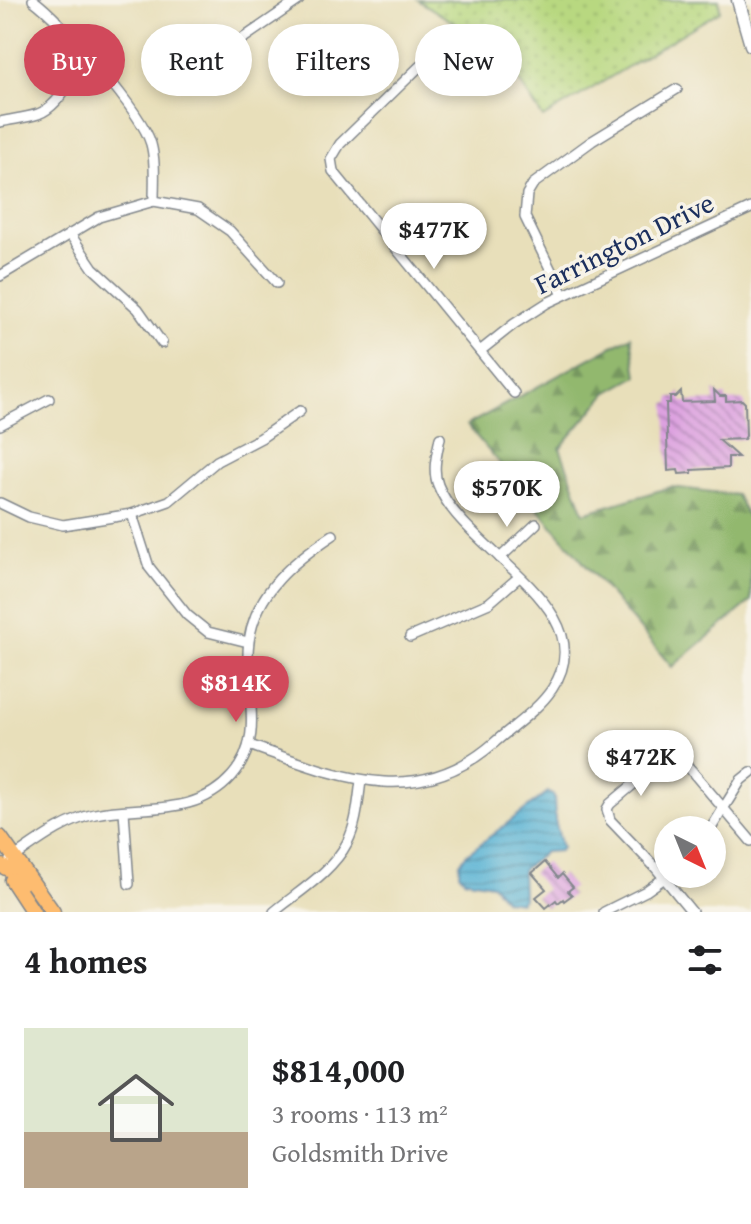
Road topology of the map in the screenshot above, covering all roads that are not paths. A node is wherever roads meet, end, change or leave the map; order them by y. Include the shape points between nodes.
1 (33, 0) edge
2 (299, 0) edge
3 (738, 0) edge
4 (59, 24) edge
5 (252, 32) edge
6 (751, 45) edge
7 (415, 71) edge
8 (677, 89) dead end
9 (58, 96) edge
10 (121, 96) edge
11 (0, 122) edge
12 (154, 201) junction
13 (751, 208) edge
14 (70, 234) junction
15 (0, 276) edge
16 (277, 283) dead end
17 (563, 295) junction
18 (162, 343) dead end
19 (480, 351) junction
20 (514, 393) dead end
21 (49, 399) dead end
22 (300, 411) dead end
23 (0, 425) edge
24 (440, 438) dead end
25 (0, 503) edge
26 (132, 514) junction
27 (536, 524) dead end
28 (333, 535) dead end
29 (500, 558) junction
30 (519, 577) junction
31 (410, 637) dead end
32 (248, 642) junction
33 (563, 664) junction
34 (574, 666) dead end
35 (249, 745) junction
36 (751, 772) edge
37 (361, 781) junction
38 (722, 807) junction
39 (124, 811) junction
40 (717, 816) edge
41 (0, 837) edge
42 (751, 841) edge
43 (0, 846) edge
44 (5, 862) edge
45 (654, 863) edge
46 (654, 883) edge
47 (129, 884) dead end
48 (675, 888) edge
49 (33, 912) edge
50 (43, 912) edge
51 (53, 912) edge
52 (274, 912) edge
53 (604, 912) edge
54 (692, 912) edge

1 - 4 street
2 - 5 street
3 - 6 street
7 - 19 street via 343,141 331,159 333,171
8 - 17 street via 580,149 527,194 525,217
9 - 11 street via 39,113
10 - 12 street via 142,122 152,146
12 - 14 street via 99,217
12 - 16 street via 198,209 230,231
13 - 17 street, Farrington Drive
14 - 15 street
14 - 18 street via 93,268 138,309
17 - 19 street, Farrington Drive
19 - 20 street
21 - 23 street
22 - 26 street via 217,461 169,501
24 - 29 street via 437,483 455,516
25 - 26 street via 63,525
26 - 32 street via 149,567 187,615 208,632
27 - 29 street
28 - 32 street via 301,556 269,590
29 - 30 street
30 - 31 street via 489,603
30 - 33 street via 559,624
32 - 35 street via 253,721
33 - 34 street
33 - 37 street via 548,695 469,761 412,781
35 - 37 street
35 - 39 street via 230,779 203,799 173,808
36 - 38 street
37 - 52 street via 354,825 339,856
38 - 40 street
38 - 42 street
38 - 45 street via 685,763 674,756 662,760 610,804 607,815
39 - 44 street via 71,822
39 - 47 street
41 - 44 main road
43 - 44 main road
44 - 49 main road
44 - 50 main road
44 - 51 main road
46 - 53 street
48 - 54 street

